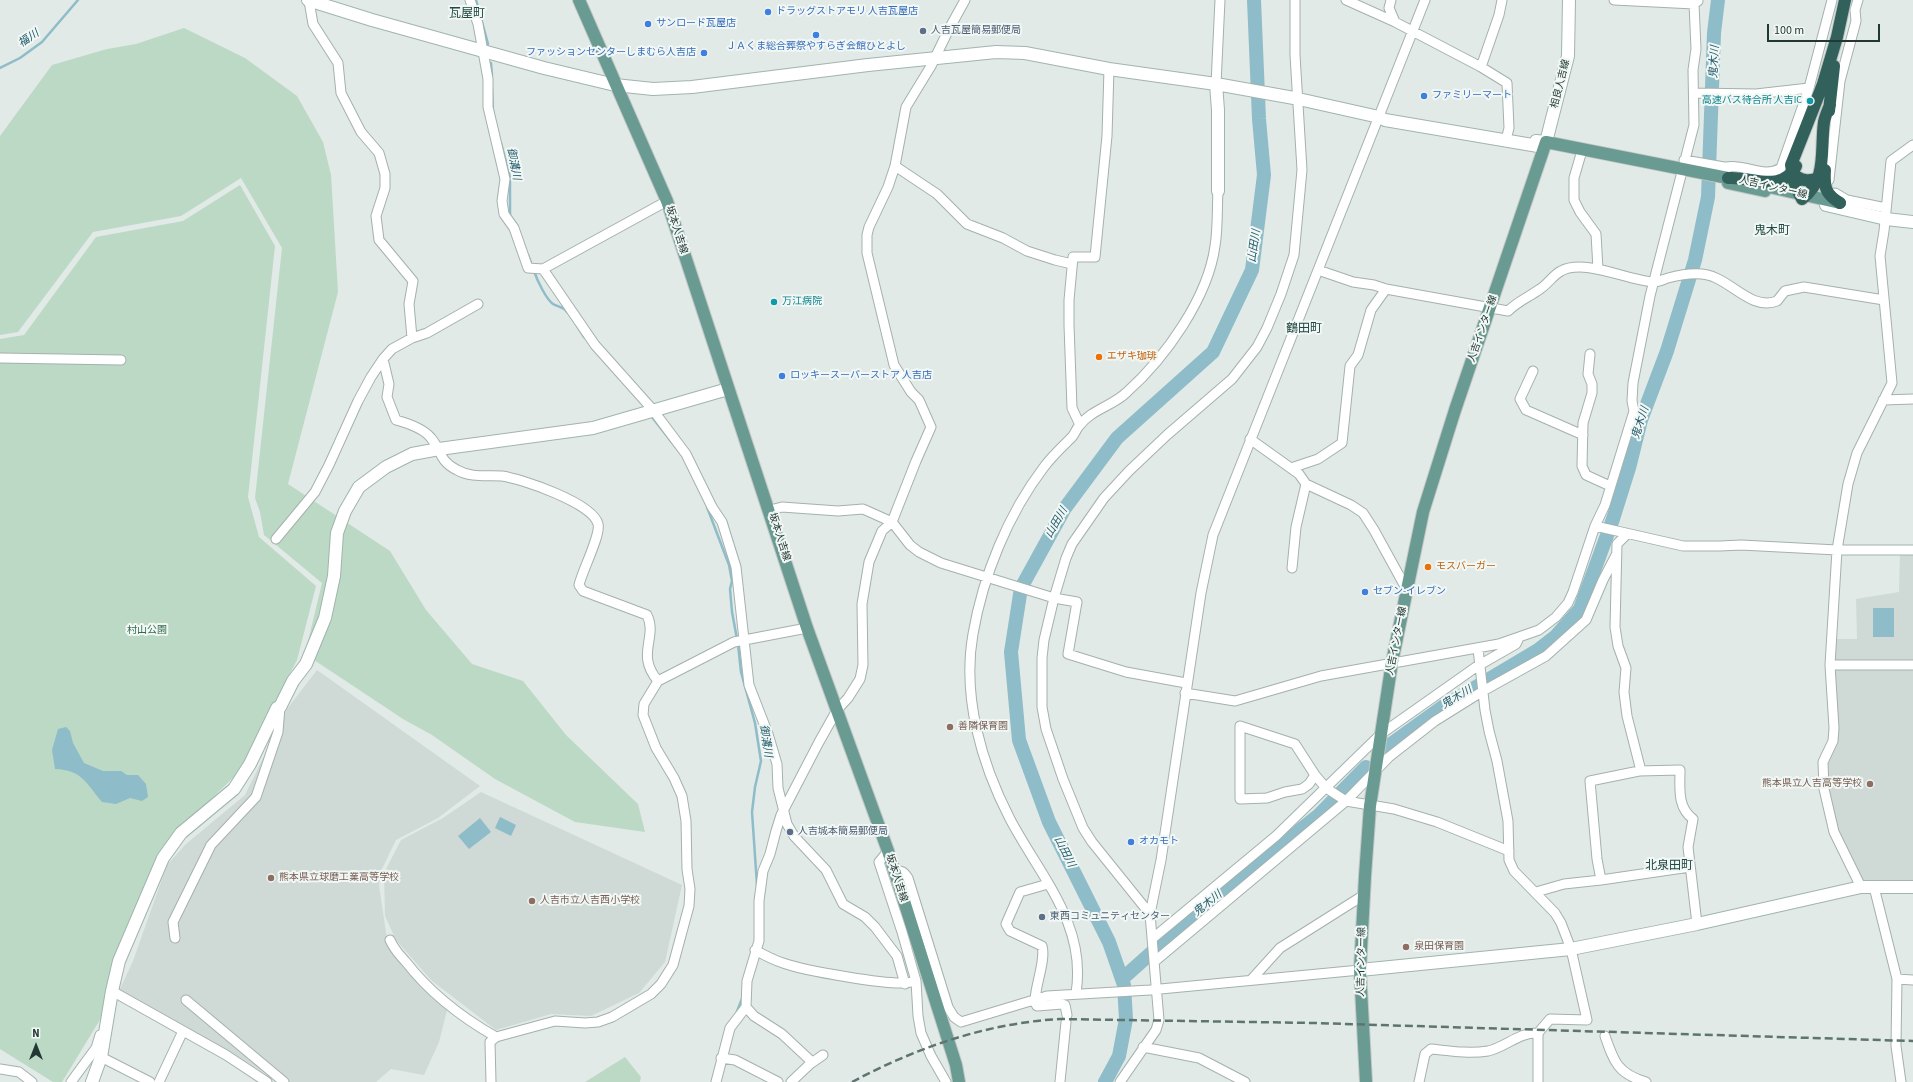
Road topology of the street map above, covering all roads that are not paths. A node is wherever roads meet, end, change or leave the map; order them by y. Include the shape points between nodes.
1 (308, 0) edge
2 (470, 0) edge
3 (579, 0) edge
4 (965, 0) edge
5 (1220, 0) edge
6 (1295, 0) edge
7 (1346, 0) edge
8 (1391, 0) edge
9 (1425, 0) edge
10 (1502, 0) edge
11 (1569, 0) edge
12 (1614, 0) edge
13 (1832, 0) edge
14 (1845, 0) edge
15 (1858, 0) edge
16 (1696, 2) edge
17 (1395, 22) junction
18 (1412, 32) junction
19 (1836, 37) junction
20 (483, 51) junction
21 (933, 60) junction
22 (1481, 67) junction
23 (1109, 69) junction
24 (1219, 84) junction
25 (615, 85) junction
26 (1809, 88) junction
27 (1695, 93) junction
28 (1296, 99) junction
29 (1830, 105) junction
30 (1379, 117) junction
31 (1507, 136) junction
32 (1545, 145) junction
33 (1913, 146) edge
34 (1581, 154) junction
35 (895, 166) junction
36 (1683, 168) junction
37 (1792, 173) junction
38 (1724, 177) junction
39 (1819, 178) junction
40 (1218, 191) joint
41 (1802, 196) junction
42 (667, 201) junction
43 (1840, 203) junction
44 (1886, 213) junction
45 (1913, 221) edge
46 (1072, 264) junction
47 (544, 269) junction
48 (1598, 269) junction
49 (1318, 270) junction
50 (1655, 282) junction
51 (1386, 289) junction
52 (1884, 300) junction
53 (478, 304) dead end
54 (1490, 308) junction
55 (412, 338) junction
56 (1590, 354) dead end
57 (0, 358) edge
58 (383, 359) junction
59 (121, 360) dead end
60 (1533, 371) dead end
61 (728, 390) junction
62 (1913, 399) edge
63 (1883, 400) junction
64 (653, 410) junction
65 (1080, 425) junction
66 (1583, 435) junction
67 (1250, 440) junction
68 (439, 449) junction
69 (1290, 468) junction
70 (1306, 484) junction
71 (1610, 486) junction
72 (770, 510) junction
73 (892, 522) junction
74 (1595, 526) junction
75 (1627, 534) junction
76 (276, 539) dead end
77 (1837, 550) junction
78 (1913, 550) edge
79 (1616, 556) junction
80 (1292, 568) dead end
81 (989, 576) junction
82 (1407, 590) junction
83 (1054, 598) junction
84 (807, 628) junction
85 (1519, 638) junction
86 (746, 639) junction
87 (1478, 649) junction
88 (1392, 662) junction
89 (1830, 665) junction
90 (1913, 665) edge
91 (1480, 666) junction
92 (658, 681) junction
93 (1186, 683) junction
94 (1483, 688) junction
95 (1185, 692) junction
96 (280, 707) junction
97 (837, 710) junction
98 (1381, 734) junction
99 (1375, 771) junction
100 (1639, 771) junction
101 (1315, 775) junction
102 (1326, 788) junction
103 (1346, 801) junction
104 (1370, 806) junction
105 (784, 810) junction
106 (1509, 851) junction
107 (888, 852) junction
108 (1690, 867) junction
109 (894, 871) junction
110 (1601, 880) junction
111 (1048, 884) junction
112 (1861, 887) junction
113 (1874, 887) junction
114 (1913, 887) edge
115 (1536, 892) junction
116 (1364, 895) junction
117 (1150, 914) junction
118 (1697, 924) junction
119 (175, 938) dead end
120 (1152, 939) junction
121 (390, 940) dead end
122 (1571, 949) junction
123 (755, 950) junction
124 (1154, 962) junction
125 (1360, 970) junction
126 (1897, 979) junction
127 (1251, 980) junction
128 (1913, 980) edge
129 (916, 981) junction
130 (905, 984) junction
131 (1153, 989) junction
132 (112, 991) junction
133 (1080, 993) junction
134 (1034, 999) junction
135 (186, 1000) dead end
136 (746, 1007) junction
137 (108, 1018) junction
138 (184, 1031) junction
139 (1538, 1033) junction
140 (496, 1036) junction
141 (1605, 1036) dead end
142 (1143, 1047) junction
143 (823, 1055) dead end
144 (101, 1058) junction
145 (721, 1058) junction
146 (812, 1062) junction
147 (0, 1068) edge
148 (32, 1082) edge
149 (71, 1082) edge
150 (92, 1082) edge
151 (150, 1082) edge
152 (159, 1082) edge
153 (267, 1082) edge
154 (284, 1082) edge
155 (491, 1082) edge
156 (716, 1082) edge
157 (778, 1082) edge
158 (791, 1082) edge
159 (946, 1082) edge
160 (959, 1082) edge
161 (1060, 1082) edge
162 (1120, 1082) edge
163 (1245, 1082) edge
164 (1366, 1082) edge
165 (1419, 1082) edge
166 (1538, 1082) edge
167 (1646, 1082) edge
168 (1901, 1082) edge

1 - 20 street
1 - 55 street via 313,24 338,63 341,93 361,132 379,153 385,174 385,188 376,216 379,240 413,281 409,304
2 - 20 street
3 - 25 main road, 坂本人吉線
4 - 21 street
5 - 24 street
6 - 28 street
7 - 17 street
8 - 17 street via 1389,8
9 - 18 street
10 - 22 street
11 - 32 street, 相良人吉線 via 1568,56
12 - 16 street
13 - 26 street
14 - 19 highway
15 - 44 street via 1855,10 1856,21 1840,80 1829,181 1831,190 1847,200
16 - 27 street via 1696,49 1693,70
17 - 18 street
18 - 22 street
18 - 30 street
19 - 29 highway
19 - 37 highway via 1823,84 1793,158
20 - 25 street
20 - 47 street via 488,78 488,107 505,179 502,200 504,214 514,228 528,268
21 - 23 street via 996,52 1025,53
21 - 25 street via 868,65 692,87 653,89
21 - 35 street via 906,107
22 - 31 street via 1507,83
23 - 24 street
23 - 46 street via 1107,136 1095,257 1073,257
24 - 28 street
24 - 40 street
25 - 42 main road, 坂本人吉線
26 - 27 street via 1756,94
26 - 38 street via 1781,168 1775,172 1758,172 1736,166
27 - 36 street via 1694,125
28 - 30 street
28 - 83 street via 1302,170 1294,255 1267,328 1257,347 1232,379 1167,435 1104,498 1072,544
29 - 39 highway via 1824,121
29 - 43 highway via 1825,185 1826,192
30 - 31 street via 1386,116
30 - 32 street
30 - 49 street
31 - 32 street
32 - 34 main road, 人吉インター線
32 - 36 main road, 人吉インター線
32 - 54 main road, 人吉インター線
33 - 44 street via 1891,161
34 - 36 main road, 人吉インター線
34 - 48 street via 1574,178 1574,200 1596,234
35 - 46 street via 937,194 967,224 1003,238 1027,251
35 - 73 street via 868,231 867,253 894,365 919,400 931,427
36 - 38 main road, 人吉インター線
36 - 50 street via 1666,227
37 - 38 highway via 1774,183
37 - 39 highway via 1801,180
37 - 41 highway
38 - 41 main road, 人吉インター線
39 - 41 highway via 1815,186
40 - 65 street via 1215,248 1205,282 1182,329 1137,383 1118,400 1102,406
41 - 43 main road, 人吉インター線
41 - 44 street
42 - 47 street
42 - 61 main road, 坂本人吉線
43 - 44 street
44 - 45 street
44 - 52 street via 1880,256
46 - 65 street via 1068,325 1072,408
47 - 64 street via 595,345
48 - 50 street
48 - 54 street via 1561,270 1543,288 1517,302 1508,311
49 - 51 street via 1353,282 1374,284
49 - 67 street
50 - 52 street via 1670,277 1703,273 1717,278 1743,296 1768,303 1776,301 1785,291 1804,287
50 - 71 street via 1632,383 1634,411
51 - 54 street
51 - 69 street via 1371,310 1358,355 1350,366 1342,443 1318,459
52 - 63 street via 1892,383
53 - 55 street via 427,333
54 - 82 main road, 人吉インター線 via 1423,512
55 - 58 street via 392,349
56 - 66 street via 1588,374 1592,394 1583,423
57 - 59 street
58 - 68 street via 388,384 387,397 396,420 430,436
58 - 76 street via 362,395 315,492
60 - 66 street via 1520,399 1522,406
61 - 64 street
61 - 72 main road, 坂本人吉線
62 - 63 street
63 - 77 street via 1851,471
64 - 68 street via 593,428
64 - 86 street via 686,454 722,522 736,568
65 - 81 street via 1044,466 1025,494 1006,530
66 - 71 street via 1582,466 1586,475
67 - 69 street
67 - 93 street via 1213,535
68 - 92 street via 442,459 457,470 472,476 503,476 557,493 596,519 597,533 579,585 583,591 647,614 650,624 646,653 650,672
68 - 96 street via 412,454 386,467 359,487 345,511 337,533 334,576 325,618 306,664 293,681
69 - 70 street via 1299,474
70 - 80 street via 1296,527
70 - 82 street via 1351,505 1363,514
71 - 74 street
72 - 73 street via 782,507 813,511 863,509
72 - 84 main road, 坂本人吉線
73 - 81 street via 910,545 919,552 941,563
73 - 97 street via 882,531 867,575 862,604 862,671 848,698
74 - 75 street
74 - 85 street via 1568,603 1539,630
75 - 77 street via 1683,546 1741,545
75 - 79 street via 1617,544
77 - 78 street
77 - 89 street
79 - 94 street via 1586,620 1546,656
79 - 100 street via 1615,627 1618,646 1626,668 1624,692 1627,716
81 - 83 street
81 - 111 street via 973,633 970,662 973,711 994,783 1010,819
82 - 88 main road, 人吉インター線
83 - 93 street via 1076,602 1068,654 1126,672
83 - 117 street via 1042,658 1042,707 1046,729 1083,828
84 - 86 street
84 - 97 main road, 坂本人吉線
85 - 87 street
85 - 91 street via 1516,644
86 - 92 street via 734,642
86 - 105 street via 749,685 777,764 778,788
87 - 88 street
87 - 91 street
88 - 95 street via 1321,676 1235,701
88 - 98 main road, 人吉インター線
89 - 90 street
89 - 112 street via 1834,728 1833,741 1823,762 1824,789 1834,832
91 - 94 street
91 - 98 street
92 - 140 street via 644,704 643,715 656,748 682,796 690,889 689,906 673,965 662,984 651,994 612,1017 585,1023 555,1021
93 - 95 street
94 - 99 street via 1435,721
94 - 106 street via 1489,731 1508,820
95 - 117 street via 1163,846
96 - 119 street via 278,732 256,797 211,845 173,922
96 - 132 street via 277,708 250,764 234,789 181,833 163,858 119,961
97 - 105 street
97 - 107 main road, 坂本人吉線
98 - 99 main road, 人吉インター線
98 - 102 street
99 - 103 street
99 - 104 main road, 人吉インター線
100 - 108 street via 1680,770 1681,803 1693,819 1688,847
100 - 110 street via 1590,781
101 - 101 street via 1302,789 1267,798 1240,799 1240,726 1295,744
101 - 102 street
102 - 103 street
102 - 120 street via 1276,836
103 - 104 street
103 - 124 street
104 - 106 street via 1394,809 1438,822
104 - 116 main road, 人吉インター線
105 - 123 street via 763,871 759,901 759,940
105 - 130 street via 787,824 794,836 826,870 843,904 865,917 897,956
106 - 115 street via 1509,860 1514,871
107 - 109 main road, 坂本人吉線
107 - 129 street via 879,862
108 - 110 street
108 - 118 street
109 - 134 street via 904,872 908,878 948,1007 954,1017 962,1022
109 - 160 main road, 坂本人吉線 via 956,1065
110 - 115 street via 1564,884
111 - 133 street via 1071,928 1078,960
111 - 134 street via 1020,892 1007,921 1007,928 1010,931 1042,946 1042,968
112 - 113 street
112 - 118 street
113 - 114 street
113 - 126 street
115 - 122 street via 1561,923
116 - 125 main road, 人吉インター線
116 - 127 street via 1280,948
117 - 120 street
118 - 122 street
120 - 124 street
121 - 140 street via 395,951 434,994 457,1012
122 - 125 street
122 - 139 street via 1587,1020 1550,1019
123 - 130 street via 790,965
123 - 136 street via 747,981
124 - 131 street
125 - 127 street
125 - 164 main road, 人吉インター線
126 - 128 street
126 - 168 street via 1896,1046
127 - 131 street
129 - 130 street
129 - 159 street via 921,1033
131 - 133 street
131 - 142 street via 1159,1020 1156,1030
132 - 137 street
132 - 138 street
133 - 134 street
134 - 161 street via 1036,1006 1065,1005 1067,1019
135 - 154 street
136 - 145 street via 730,1028
136 - 146 street via 754,1016 782,1034
137 - 144 street
137 - 149 street via 96,1048
138 - 152 street
138 - 153 street via 242,1064
139 - 165 street via 1528,1032 1489,1051 1469,1053 1431,1049 1426,1054
139 - 166 street
140 - 155 street via 490,1042
141 - 167 street via 1613,1059 1622,1071
142 - 162 street
142 - 163 street via 1199,1058
143 - 146 street
144 - 150 street
144 - 151 street
145 - 156 street
145 - 157 street via 735,1060
146 - 158 street
147 - 148 street via 19,1072

